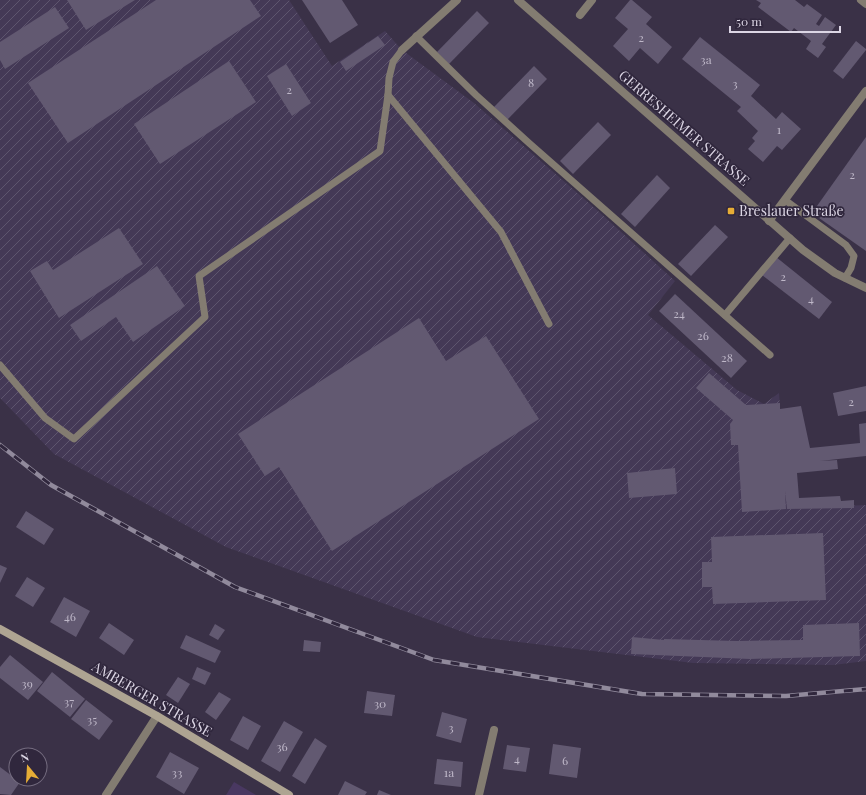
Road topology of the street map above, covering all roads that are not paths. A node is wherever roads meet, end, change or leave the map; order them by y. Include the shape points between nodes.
1 (457, 0) edge
2 (518, 0) edge
3 (592, 0) edge
4 (861, 0) edge
5 (866, 4) edge
6 (580, 15) dead end
7 (416, 36) junction
8 (402, 50) joint
9 (866, 91) edge
10 (388, 95) junction
11 (785, 200) junction
12 (769, 221) junction
13 (790, 238) junction
14 (845, 278) junction
15 (866, 288) edge
16 (725, 315) junction
17 (549, 324) dead end
18 (770, 355) dead end
19 (0, 365) edge
20 (0, 629) edge
21 (157, 716) junction
22 (494, 730) dead end
23 (106, 795) edge
24 (289, 795) edge
25 (479, 795) edge

1 - 7 street
2 - 12 street, GERRESHEIMER STRASSE
3 - 6 street
4 - 5 street
7 - 8 street
7 - 16 lane via 476,95
8 - 10 lane via 393,62
9 - 11 street
10 - 17 lane via 501,232
10 - 19 lane via 380,151 199,276 205,317 74,439 45,418
11 - 12 street
11 - 14 lane via 846,245 854,256
12 - 13 street, GERRESHEIMER STRASSE
13 - 14 street, GERRESHEIMER STRASSE
13 - 16 lane
14 - 15 street, GERRESHEIMER STRASSE
16 - 18 lane
20 - 21 street, AMBERGER STRASSE
21 - 23 street
21 - 24 street, AMBERGER STRASSE
22 - 25 street

